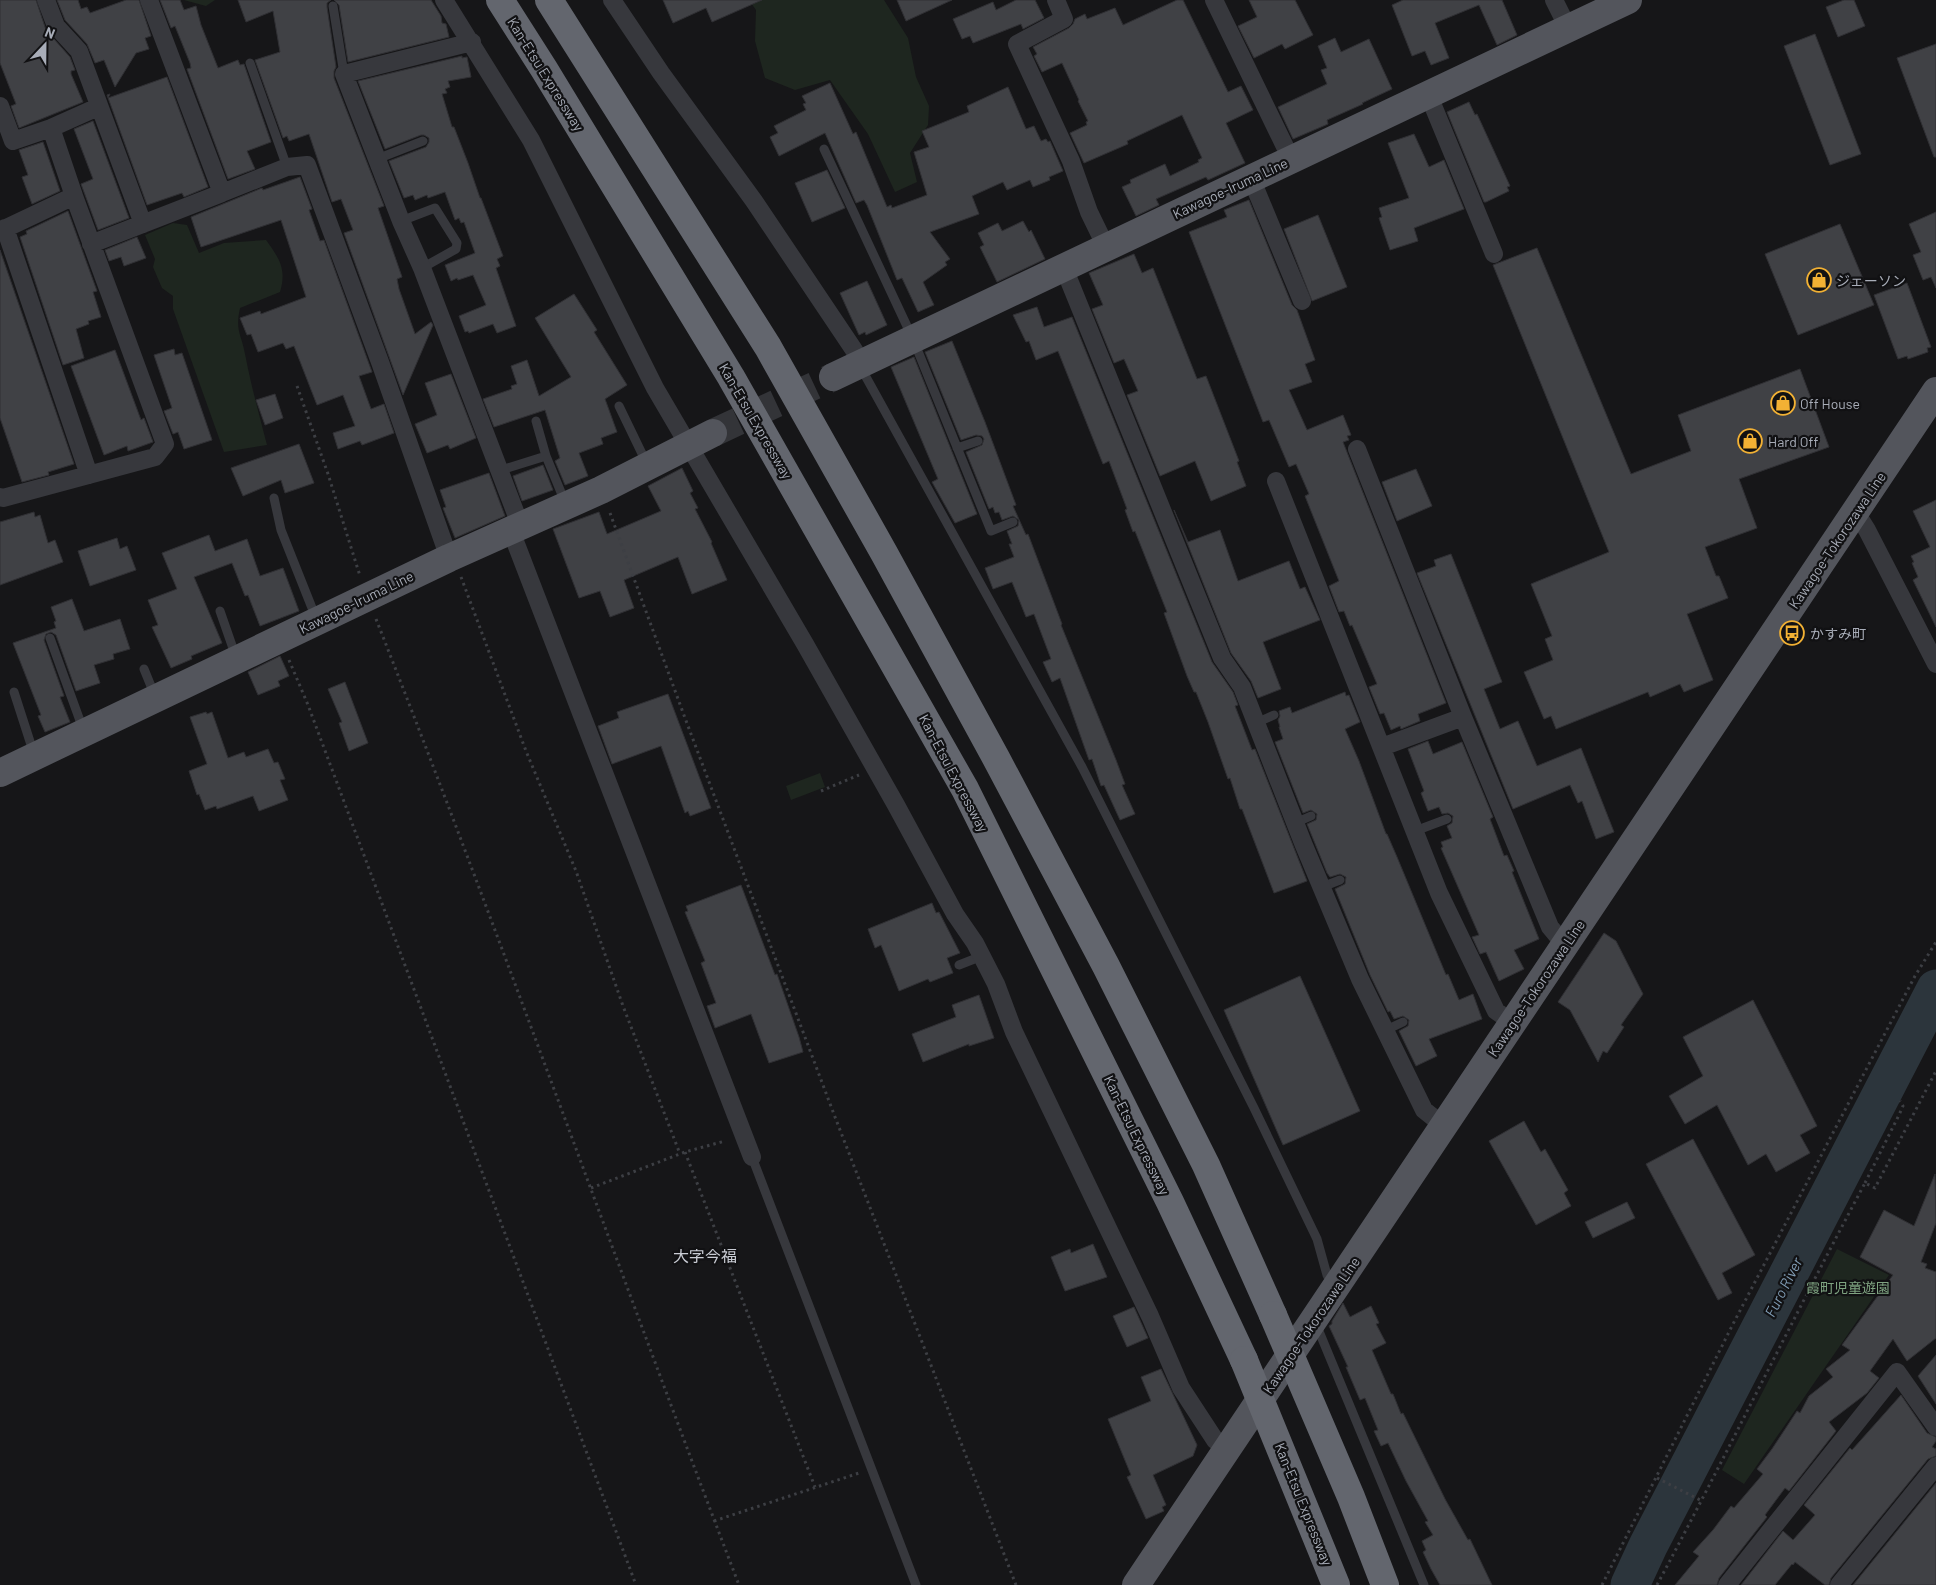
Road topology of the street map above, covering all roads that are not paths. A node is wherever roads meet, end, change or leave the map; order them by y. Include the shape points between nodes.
1 (46, 0) edge
2 (149, 0) edge
3 (444, 0) edge
4 (500, 0) edge
5 (549, 0) edge
6 (612, 0) edge
7 (1056, 0) edge
8 (1214, 0) edge
9 (1554, 0) edge
10 (1628, 0) edge
11 (333, 6) dead end
12 (1568, 28) junction
13 (472, 42) junction
14 (250, 62) dead end
15 (344, 74) junction
16 (1429, 96) junction
17 (0, 106) edge
18 (98, 107) junction
19 (50, 128) junction
20 (423, 141) dead end
21 (824, 148) dead end
22 (377, 159) junction
23 (1291, 159) junction
24 (287, 167) junction
25 (1251, 178) junction
26 (222, 193) junction
27 (74, 196) junction
28 (401, 221) junction
29 (143, 224) junction
30 (3, 229) edge
31 (91, 244) junction
32 (1106, 247) junction
33 (1494, 254) dead end
34 (422, 268) junction
35 (1064, 268) junction
36 (1302, 301) dead end
37 (913, 339) junction
38 (860, 366) junction
39 (833, 377) tunnel mouth
40 (1936, 391) edge
41 (619, 406) dead end
42 (536, 421) dead end
43 (713, 433) tunnel mouth
44 (978, 440) dead end
45 (688, 444) junction
46 (957, 448) junction
47 (1357, 449) dead end
48 (546, 456) junction
49 (648, 466) junction
50 (498, 470) junction
51 (89, 475) junction
52 (1276, 481) dead end
53 (0, 497) edge
54 (274, 498) dead end
55 (566, 505) junction
56 (1853, 515) junction
57 (1013, 522) dead end
58 (516, 529) junction
59 (451, 557) junction
60 (220, 611) dead end
61 (317, 621) junction
62 (50, 638) dead end
63 (237, 659) junction
64 (1936, 664) edge
65 (144, 669) dead end
66 (14, 692) dead end
67 (156, 698) junction
68 (1274, 715) dead end
69 (1463, 717) junction
70 (1256, 723) junction
71 (84, 732) junction
72 (1382, 747) junction
73 (35, 756) junction
74 (0, 773) edge
75 (1448, 819) dead end
76 (1415, 830) junction
77 (1340, 880) dead end
78 (1322, 887) junction
79 (1565, 945) junction
80 (982, 956) junction
81 (959, 965) dead end
82 (1403, 1022) dead end
83 (1513, 1023) junction
84 (1386, 1030) junction
85 (1444, 1126) junction
86 (752, 1157) joint
87 (1335, 1289) junction
88 (1314, 1318) junction
89 (1936, 1427) edge
90 (1226, 1450) junction
91 (1936, 1466) edge
92 (916, 1585) edge
93 (1136, 1585) edge
94 (1336, 1585) edge
95 (1384, 1585) edge
96 (1424, 1585) edge
97 (1727, 1585) edge
98 (1839, 1585) edge

1 - 18 street via 56,26 79,51
2 - 26 street
3 - 13 street
4 - 94 highway, Kan-Etsu Expressway, bridge via 731,377 965,789 1170,1202 1244,1360
5 - 95 highway, bridge via 768,346 884,553 1106,966 1206,1165 1351,1497
6 - 38 street via 754,201 854,350
7 - 32 street via 1064,19 1017,44
8 - 23 street
9 - 12 street
10 - 12 main road, Kawagoe-Iruma Line
11 - 15 lane
12 - 16 main road, Kawagoe-Iruma Line
13 - 15 street
13 - 45 street via 531,140 655,388
14 - 24 lane
15 - 22 street
16 - 23 main road, Kawagoe-Iruma Line
16 - 33 street
17 - 19 street via 13,141
18 - 19 street
18 - 29 street
19 - 27 street
20 - 22 lane
21 - 37 lane
22 - 28 street
23 - 25 main road, Kawagoe-Iruma Line
24 - 26 street
24 - 59 street via 307,165
25 - 32 main road, Kawagoe-Iruma Line
25 - 36 street
26 - 29 street
27 - 30 street
27 - 31 street
28 - 34 street
28 - 34 lane via 435,208 457,243 456,249
29 - 31 street
30 - 51 street
31 - 51 street via 165,444 155,457
32 - 35 main road, Kawagoe-Iruma Line
34 - 50 street
35 - 37 main road, Kawagoe-Iruma Line
35 - 70 street via 1222,658 1242,687
37 - 38 main road, Kawagoe-Iruma Line
37 - 46 lane
38 - 39 main road, Kawagoe-Iruma Line
38 - 87 lane via 1082,767 1317,1238 1327,1275
40 - 56 main road, Kawagoe-Tokorozawa Line
41 - 49 lane
42 - 48 lane
43 - 45 main road, Kawagoe-Iruma Line
44 - 46 lane
45 - 49 main road, Kawagoe-Iruma Line
45 - 80 street
46 - 57 lane via 991,531
47 - 69 street
48 - 50 lane
48 - 55 lane
49 - 55 main road, Kawagoe-Iruma Line
50 - 58 street
51 - 53 street
52 - 72 street
54 - 61 lane via 281,530
55 - 58 main road, Kawagoe-Iruma Line
56 - 64 street via 1867,530
56 - 79 main road, Kawagoe-Tokorozawa Line
58 - 59 main road, Kawagoe-Iruma Line
58 - 86 street
59 - 61 main road, Kawagoe-Iruma Line
60 - 63 lane
61 - 63 main road, Kawagoe-Iruma Line
62 - 71 lane
63 - 67 main road, Kawagoe-Iruma Line
65 - 67 lane
66 - 73 lane
67 - 71 main road, Kawagoe-Iruma Line
68 - 70 lane
69 - 72 street
69 - 79 street via 1550,927
70 - 78 street via 1303,819
71 - 73 main road, Kawagoe-Iruma Line
72 - 76 street
73 - 74 main road, Kawagoe-Iruma Line
75 - 76 lane
76 - 83 street via 1440,893 1496,1011
77 - 78 lane
78 - 84 street via 1360,979
79 - 83 main road, Kawagoe-Tokorozawa Line
80 - 81 lane
80 - 90 street via 1014,1032 1150,1316 1181,1388 1215,1440
82 - 84 lane
83 - 85 main road, Kawagoe-Tokorozawa Line
84 - 85 street via 1424,1110
85 - 87 main road, Kawagoe-Tokorozawa Line
86 - 92 lane
87 - 88 main road, Kawagoe-Tokorozawa Line
88 - 90 main road, Kawagoe-Tokorozawa Line
88 - 96 lane
89 - 97 street via 1897,1372
90 - 93 main road, Kawagoe-Tokorozawa Line
91 - 98 street

